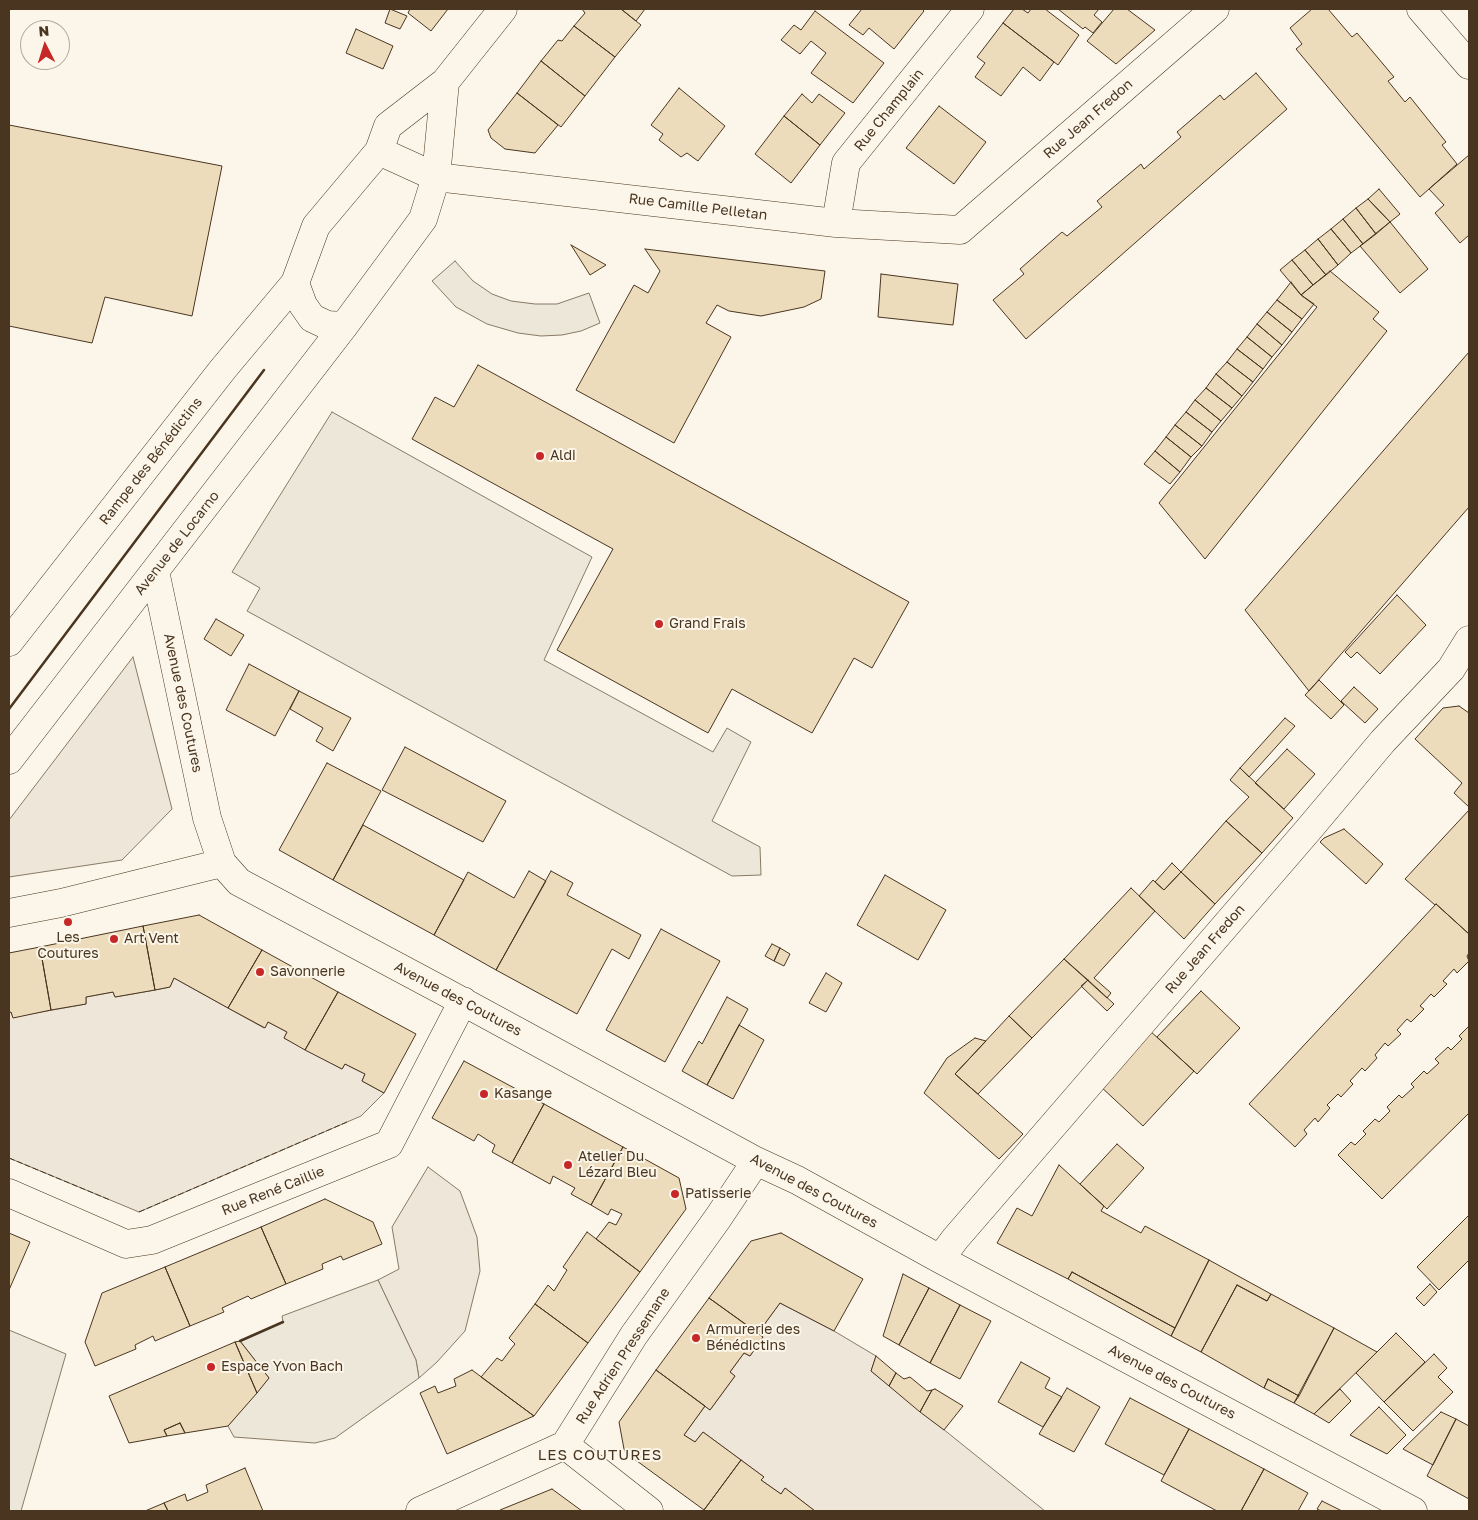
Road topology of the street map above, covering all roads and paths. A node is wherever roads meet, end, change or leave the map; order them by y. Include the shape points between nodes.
1 (503, 9) edge
2 (970, 9) edge
3 (1215, 9) edge
4 (1421, 9) edge
5 (1469, 65) edge
6 (444, 82) junction
7 (379, 151) junction
8 (436, 177) junction
9 (836, 223) junction
10 (960, 230) joint
11 (295, 283) junction
12 (344, 326) junction
13 (155, 571) junction
14 (1469, 640) edge
15 (9, 642) edge
16 (1460, 675) edge
17 (9, 760) edge
18 (222, 863) junction
19 (9, 914) edge
20 (463, 1001) junction
21 (756, 1161) junction
22 (9, 1193) edge
23 (940, 1259) junction
24 (565, 1445) junction
25 (420, 1511) edge
26 (649, 1511) edge
27 (1413, 1511) edge

1 - 6 street
2 - 9 street, Rue Champlain via 846,163
3 - 10 street, Rue Jean Fredon
4 - 5 street
6 - 7 street via 388,126
6 - 8 street, Avenue de Locarno
7 - 8 street, Rue Camille Pelletan
7 - 11 street, Rampe des Bénédictins via 316,226
8 - 9 street, Rue Camille Pelletan
8 - 12 street, Avenue de Locarno via 423,219
9 - 10 street, Rue Camille Pelletan
11 - 12 street via 312,318 326,325
11 - 15 street, Rampe des Bénédictins
12 - 13 street, Avenue de Locarno
13 - 17 street, Avenue de Locarno
13 - 18 street, Avenue des Coutures via 206,818
14 - 16 street, Rue Jean Fredon
16 - 23 street, Rue Jean Fredon via 1383,741
18 - 19 street
18 - 20 street, Avenue des Coutures via 239,882
20 - 21 street, Avenue des Coutures
20 - 22 street, Rue René Caillie via 388,1144 152,1240 126,1244
21 - 23 street, Avenue des Coutures via 797,1180
21 - 24 street, Rue Adrien Pressemane via 634,1335
23 - 27 street, Avenue des Coutures
24 - 25 street
24 - 26 street

